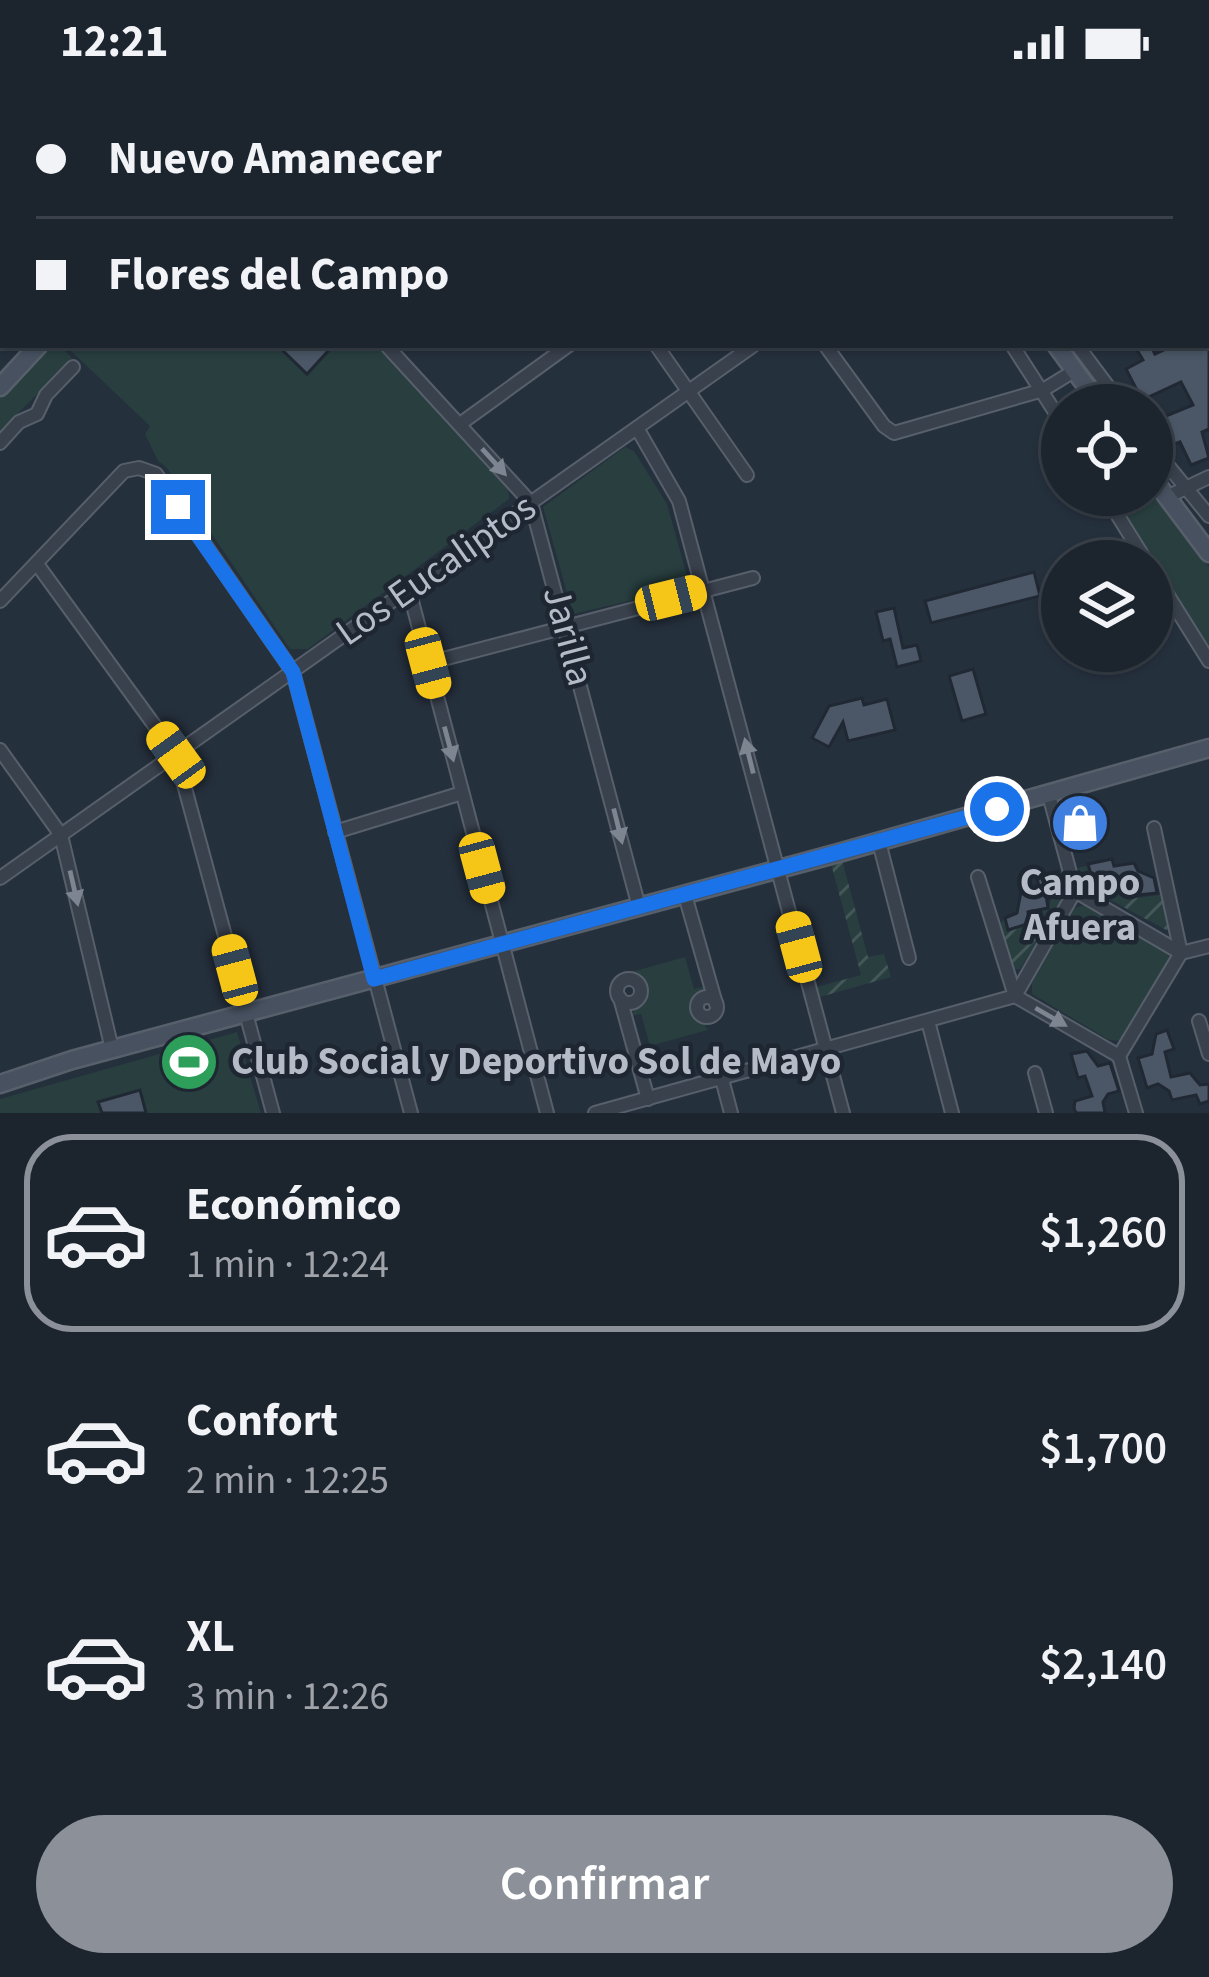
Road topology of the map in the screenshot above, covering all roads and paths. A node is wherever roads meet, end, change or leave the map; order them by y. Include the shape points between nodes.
1 (32, 348) edge
2 (389, 348) edge
3 (565, 348) edge
4 (658, 348) edge
5 (750, 348) edge
6 (827, 348) edge
7 (1014, 348) edge
8 (1058, 348) edge
9 (1079, 348) edge
10 (73, 367) dead end
11 (1074, 371) junction
12 (1052, 384) edge
13 (1084, 384) edge
14 (1106, 384) edge
15 (0, 387) edge
16 (1041, 388) edge
17 (1041, 390) edge
18 (688, 392) junction
19 (460, 424) junction
20 (637, 428) junction
21 (0, 442) edge
22 (1173, 471) edge
23 (746, 476) dead end
24 (1209, 477) edge
25 (1187, 487) junction
26 (1173, 494) edge
27 (531, 503) junction
28 (1173, 505) edge
29 (1209, 516) edge
30 (1209, 553) edge
31 (37, 564) junction
32 (753, 578) dead end
33 (409, 590) junction
34 (706, 590) junction
35 (0, 601) edge
36 (1173, 604) edge
37 (566, 625) junction
38 (1209, 662) edge
39 (428, 663) junction
40 (293, 672) junction
41 (1209, 748) edge
42 (0, 750) edge
43 (176, 755) junction
44 (462, 793) junction
45 (1049, 795) junction
46 (1154, 828) dead end
47 (335, 832) junction
48 (61, 835) junction
49 (878, 842) junction
50 (778, 869) junction
51 (978, 877) dead end
52 (0, 878) edge
53 (1075, 891) junction
54 (685, 895) junction
55 (639, 907) junction
56 (502, 944) junction
57 (1209, 946) edge
58 (1181, 953) junction
59 (909, 958) dead end
60 (374, 979) junction
61 (1015, 996) junction
62 (620, 998) dead end
63 (716, 1004) dead end
64 (246, 1013) junction
65 (1199, 1021) dead end
66 (928, 1022) junction
67 (112, 1049) junction
68 (827, 1051) junction
69 (1209, 1054) edge
70 (1119, 1056) junction
71 (1035, 1073) dead end
72 (722, 1079) junction
73 (0, 1084) edge
74 (648, 1099) junction
75 (273, 1113) edge
76 (411, 1113) edge
77 (547, 1113) edge
78 (595, 1113) edge
79 (731, 1113) edge
80 (843, 1113) edge
81 (952, 1113) edge
82 (1046, 1113) edge
83 (1136, 1113) edge

1 - 15 main road
2 - 19 street, Jarilla
3 - 19 street
4 - 18 street
5 - 18 street, Los Eucaliptos
6 - 17 street via 895,433
7 - 16 street
8 - 11 main road
9 - 14 street
10 - 21 street via 37,414
11 - 12 street
11 - 13 main road
18 - 20 street, Los Eucaliptos
18 - 23 street
19 -> 27 street, Jarilla
20 - 27 street, Los Eucaliptos
20 - 34 street via 680,501
22 - 25 street
24 - 25 street
25 - 26 street
25 - 29 street
27 - 33 street, Los Eucaliptos
27 - 37 street, Jarilla
28 - 30 main road
31 - 35 street
31 - 40 street via 124,471 156,474
31 - 43 street
32 - 34 street
33 - 39 street
33 - 40 street, Los Eucaliptos
34 - 37 street
50 -> 34 street
36 - 38 street
37 - 39 street
37 -> 55 street, Jarilla
39 -> 44 street
40 - 43 street, Los Eucaliptos
40 - 47 street
41 - 45 main road
42 - 48 street
43 - 48 street, Los Eucaliptos
43 - 64 street
44 - 47 street
44 - 56 street
45 - 49 main road
45 - 53 street
46 - 58 street
47 - 60 street
48 - 52 street, Los Eucaliptos
48 -> 67 street
49 - 50 main road
49 - 59 street
50 - 54 main road
50 - 68 street
51 - 61 street
53 - 58 street
53 - 61 street
54 - 55 main road
54 - 63 street
55 - 56 main road
56 - 60 main road
56 - 77 street
57 - 58 street
58 - 70 street
60 - 64 main road
60 - 76 street
61 - 66 street
61 -> 70 street
62 - 74 street
64 - 67 main road
64 - 75 street
65 - 69 street
66 - 68 street
66 - 81 street
67 - 73 main road
68 - 72 street
68 - 80 street
70 - 83 street
71 - 82 street
72 - 74 street
72 - 79 street
74 - 78 street

